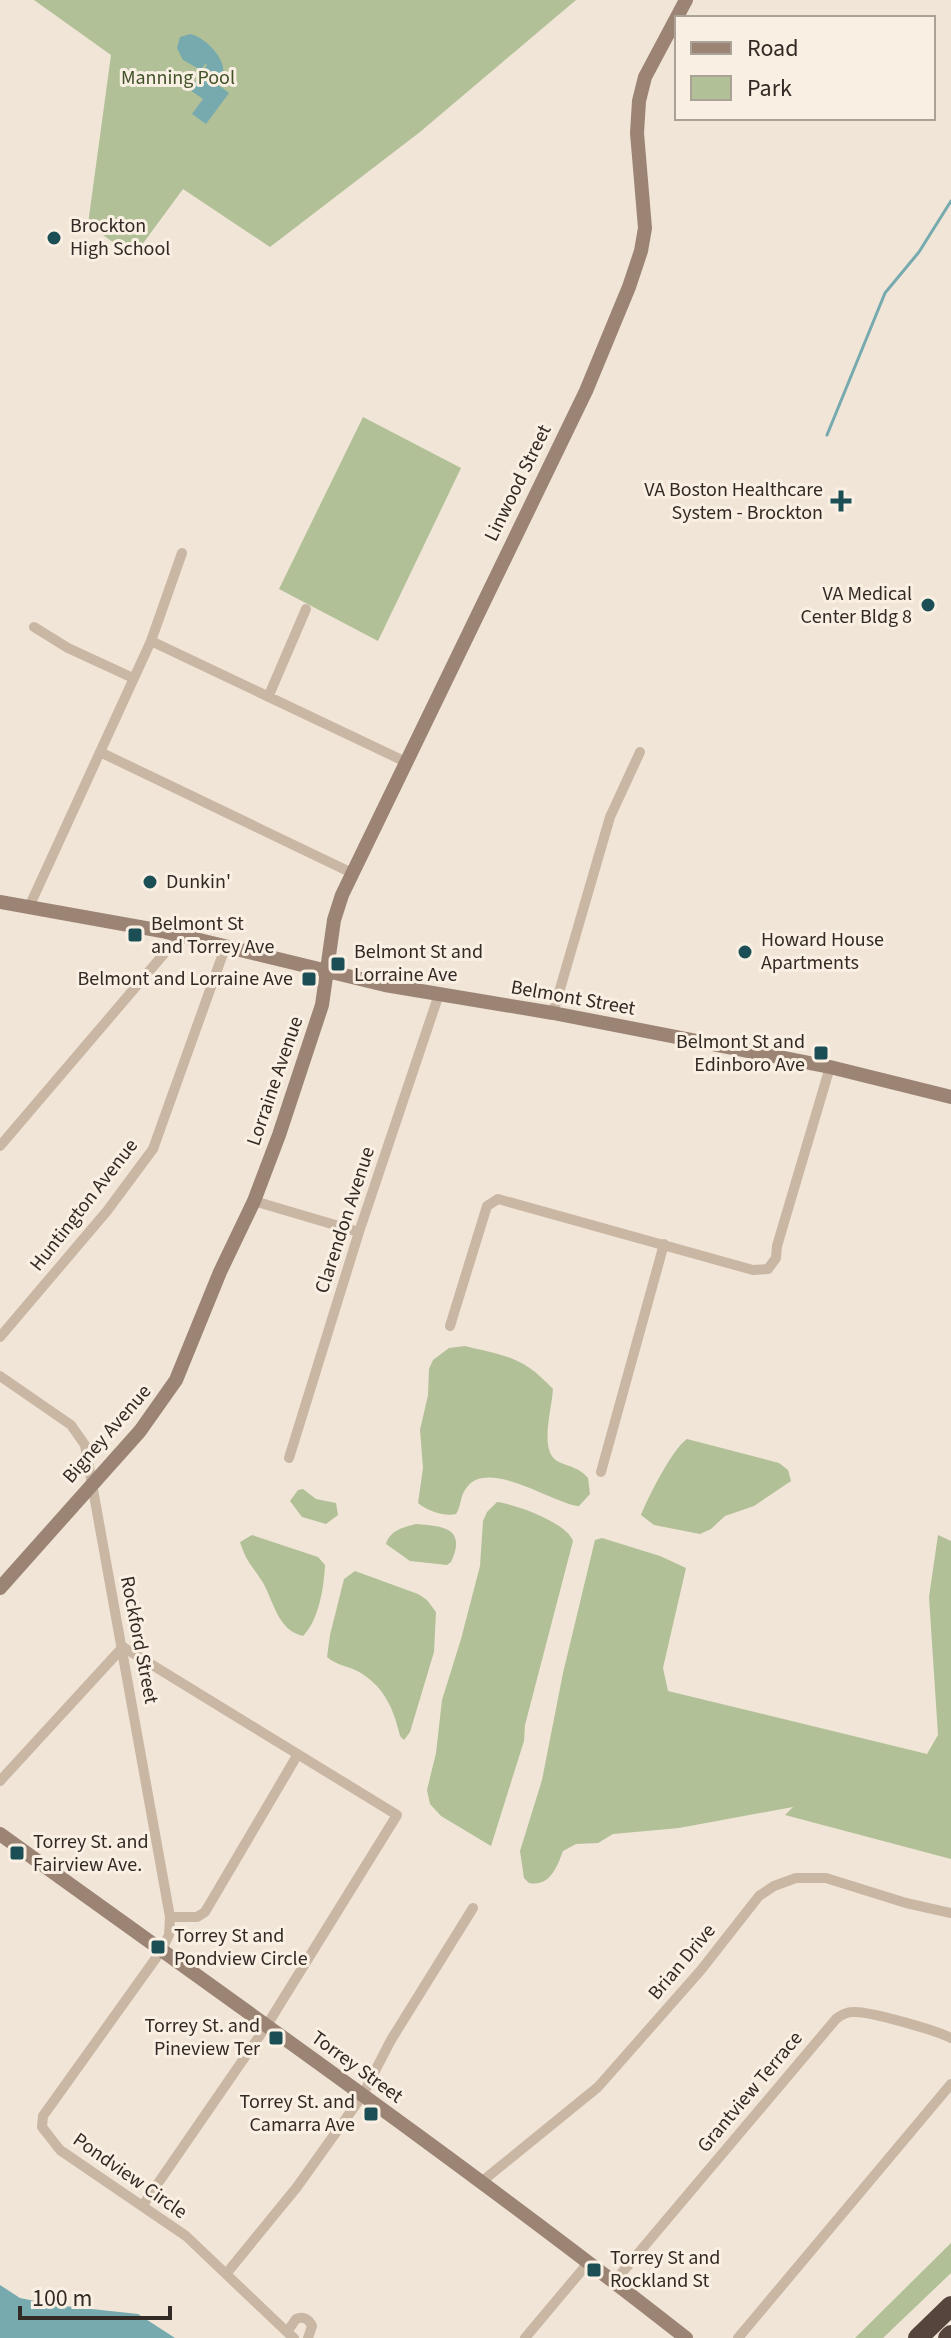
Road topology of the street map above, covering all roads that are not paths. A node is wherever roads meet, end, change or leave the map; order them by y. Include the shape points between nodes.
1 (675, 21) edge
2 (182, 553) dead end
3 (306, 609) dead end
4 (34, 627) dead end
5 (151, 641) junction
6 (133, 678) junction
7 (269, 695) junction
8 (100, 752) junction
9 (640, 752) dead end
10 (406, 762) junction
11 (352, 873) junction
12 (0, 902) edge
13 (29, 907) junction
14 (180, 935) junction
15 (225, 948) junction
16 (325, 971) junction
17 (439, 994) junction
18 (553, 1013) junction
19 (830, 1067) junction
20 (951, 1097) edge
21 (0, 1146) edge
22 (254, 1201) junction
23 (359, 1232) junction
24 (664, 1244) junction
25 (450, 1326) dead end
26 (0, 1337) edge
27 (0, 1376) edge
28 (289, 1458) dead end
29 (601, 1472) dead end
30 (91, 1485) junction
31 (0, 1588) edge
32 (123, 1647) junction
33 (298, 1754) junction
34 (0, 1781) edge
35 (3, 1842) edge
36 (473, 1908) dead end
37 (951, 1913) edge
38 (170, 1917) junction
39 (161, 1951) junction
40 (267, 2025) junction
41 (951, 2038) edge
42 (951, 2084) edge
43 (362, 2096) junction
44 (480, 2183) junction
45 (143, 2205) junction
46 (588, 2263) junction
47 (226, 2274) junction
48 (614, 2282) junction
49 (951, 2306) edge
50 (291, 2335) edge
51 (308, 2338) edge
52 (525, 2338) edge
53 (686, 2338) edge
54 (738, 2338) edge
55 (918, 2338) edge

1 - 10 main road, Linwood Street via 645,77 639,101 645,228 629,287 586,391
2 - 5 street
3 - 7 street
4 - 6 street
5 - 6 street
5 - 7 street
6 - 8 street
7 - 10 street
8 - 11 street
8 - 13 street
9 - 18 street via 610,817
10 - 11 main road, Linwood Street
11 - 16 main road, Linwood Street via 334,920
12 - 13 main road, Belmont Street
13 - 14 main road, Belmont Street
14 - 15 main road, Belmont Street
14 - 21 street
15 - 16 main road, Belmont Street
15 - 26 street, Huntington Avenue via 153,1149
16 - 17 main road, Belmont Street
16 - 22 main road, Lorraine Avenue via 322,1005
17 - 18 main road, Belmont Street
17 - 23 street, Clarendon Avenue
18 - 19 main road, Belmont Street
19 - 20 main road, Belmont Street
19 - 24 street via 776,1258 765,1271
22 - 23 street
22 - 30 main road, Bigney Avenue via 173,1386
23 - 28 street, Clarendon Avenue
24 - 25 street via 509,1200 492,1201
24 - 29 street
27 - 30 street, Rockford Street via 78,1432 87,1451
30 - 31 main road, Bigney Avenue
30 - 32 street, Rockford Street
32 - 33 street
32 - 34 street
32 - 38 street, Rockford Street
33 - 38 street via 205,1912
33 - 40 street via 397,1815
35 - 39 main road, Torrey Street
36 - 43 street
37 - 44 street, Brian Drive via 826,1878 796,1878 774,1886 759,1896 598,2087
38 - 39 street, Rockford Street
39 - 40 main road, Torrey Street
39 - 45 street, Pondview Circle via 42,2122 60,2150
40 - 43 main road, Torrey Street
40 - 45 street
41 - 48 street, Grantview Terrace via 859,2012 836,2019
42 - 54 street
43 - 44 main road, Torrey Street
43 - 47 street
44 - 46 main road, Torrey Street
45 - 47 street, Pondview Circle
46 - 48 main road, Torrey Street
46 - 52 street
47 - 50 street, Pondview Circle
48 - 53 main road, Torrey Street
49 - 55 highway
50 - 51 street, Pondview Circle via 296,2319 305,2319 312,2326

